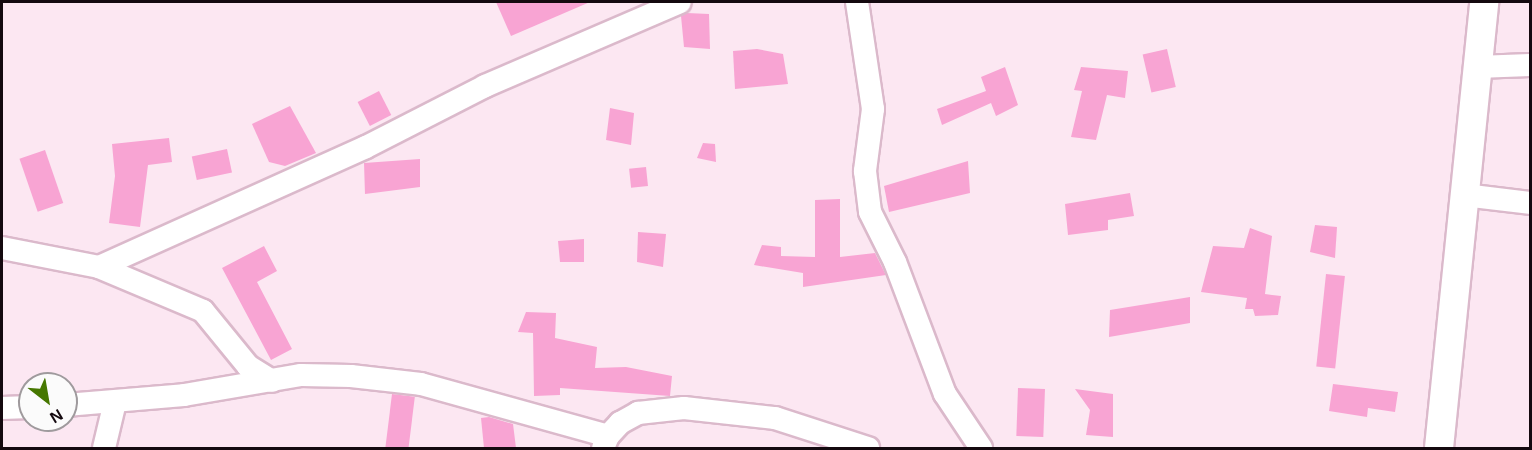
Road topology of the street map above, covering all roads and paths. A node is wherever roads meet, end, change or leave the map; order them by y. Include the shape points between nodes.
1 (680, 2) edge
2 (857, 2) edge
3 (1484, 2) edge
4 (1530, 65) edge
5 (1477, 67) junction
6 (1464, 195) junction
7 (1530, 203) edge
8 (2, 248) edge
9 (99, 267) junction
10 (272, 381) junction
11 (115, 402) junction
12 (78, 404) edge
13 (18, 407) edge
14 (2, 408) edge
15 (606, 442) edge
16 (104, 448) edge
17 (868, 448) edge
18 (981, 448) edge
19 (1439, 448) edge

1 - 9 street via 484,86 366,147
2 - 18 street via 873,109 865,171 870,212 895,262 945,394
3 - 5 main road
4 - 5 street
5 - 6 main road
6 - 7 street
6 - 19 main road
8 - 9 street
9 - 10 street via 203,311 248,366
10 - 11 street
10 - 15 street via 301,375 421,384
11 - 12 street
11 - 16 street
13 - 14 street
15 - 17 street via 638,413 684,408 775,418

